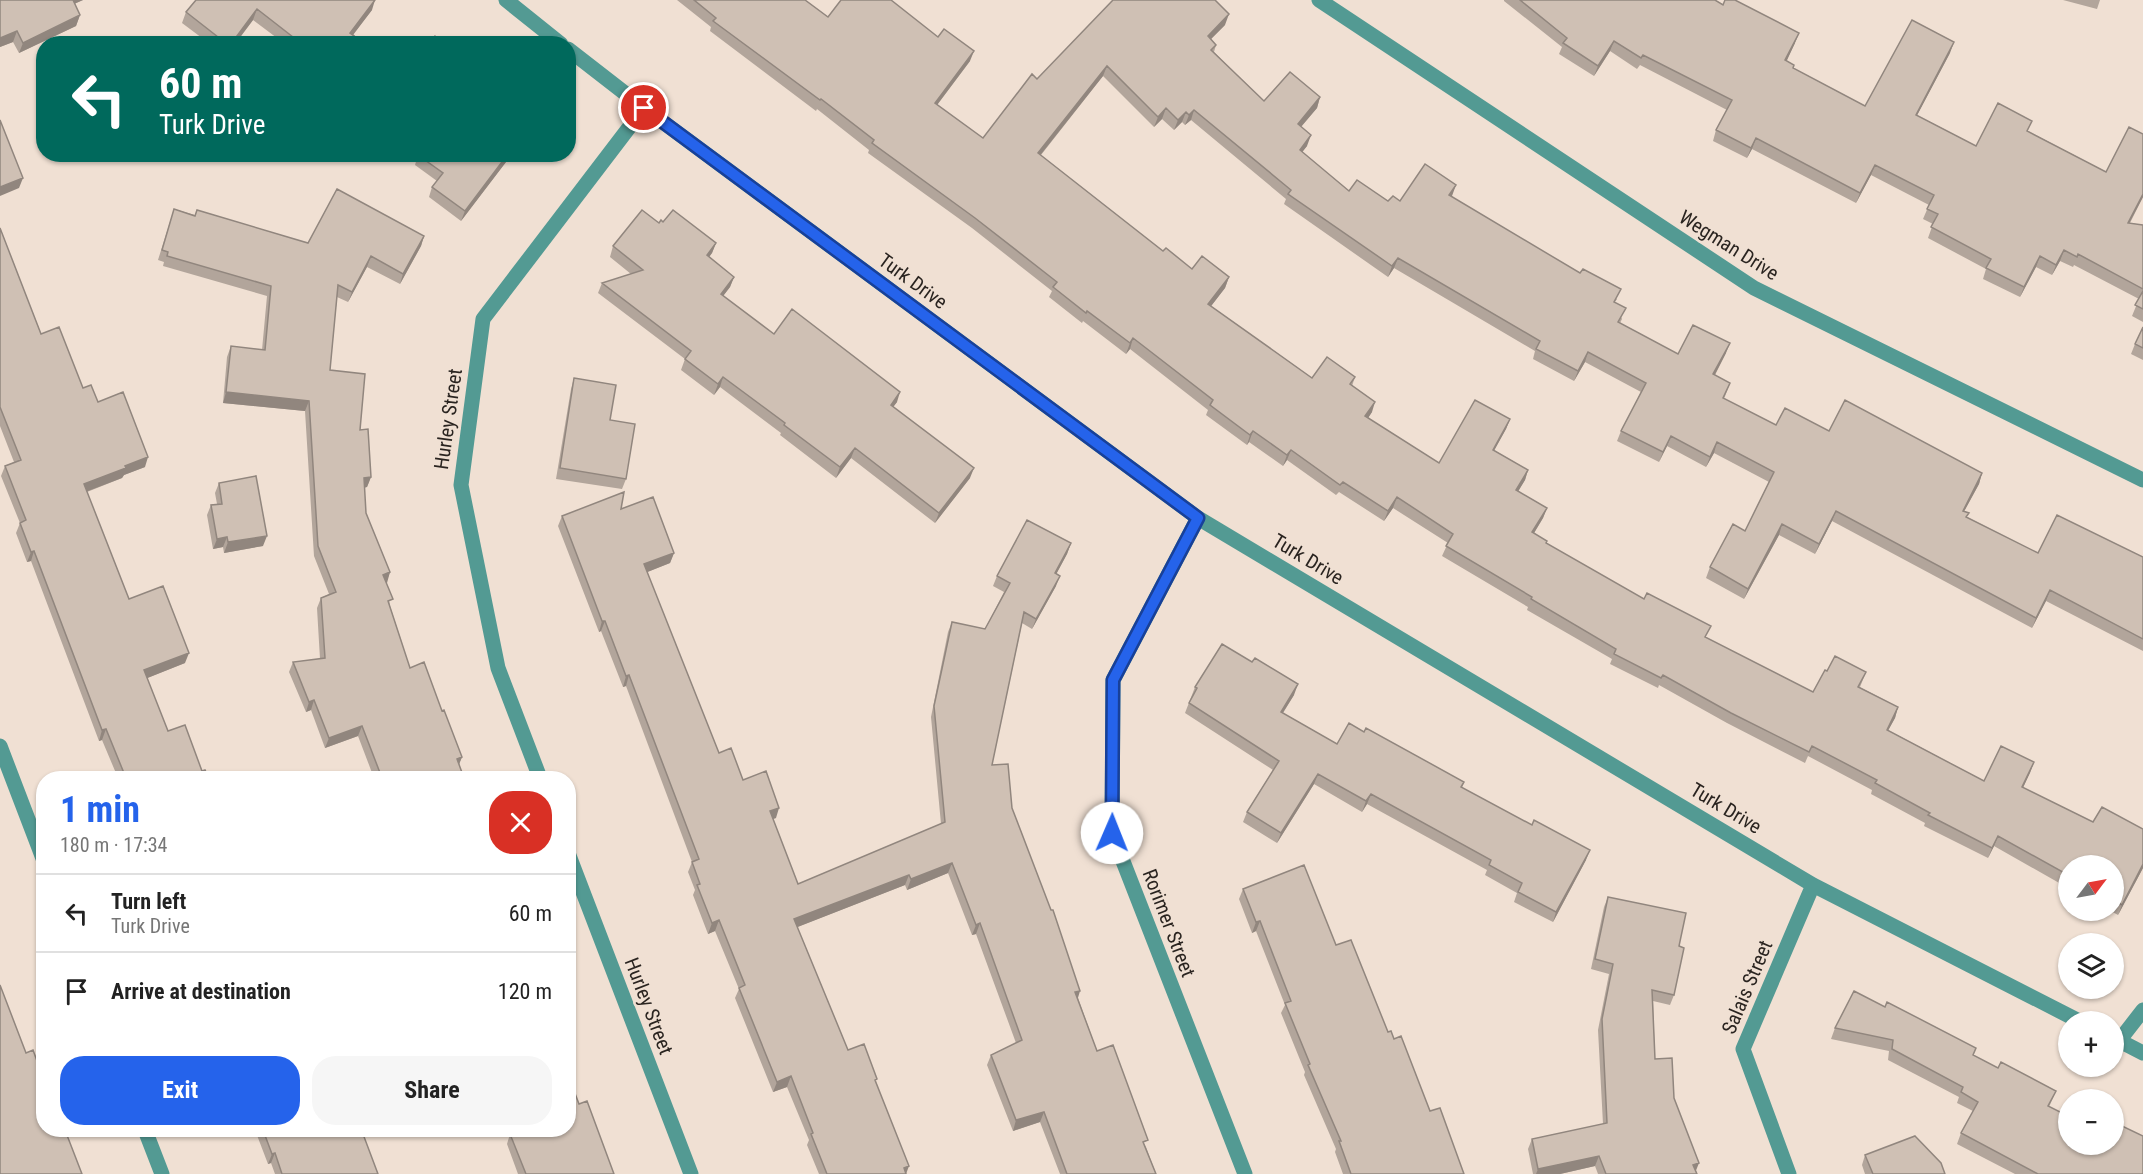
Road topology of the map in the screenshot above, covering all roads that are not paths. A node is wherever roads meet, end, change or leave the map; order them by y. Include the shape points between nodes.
1 (506, 0) edge
2 (1319, 0) edge
3 (551, 36) edge
4 (576, 55) edge
5 (644, 108) junction
6 (2143, 480) edge
7 (1198, 518) junction
8 (0, 746) edge
9 (537, 771) edge
10 (36, 840) edge
11 (576, 874) edge
12 (1813, 885) junction
13 (2143, 1010) edge
14 (2059, 1011) edge
15 (2124, 1031) edge
16 (2124, 1044) edge
17 (2143, 1053) edge
18 (148, 1137) edge
19 (162, 1174) edge
20 (691, 1174) edge
21 (1245, 1174) edge
22 (1789, 1174) edge

1 - 3 street
2 - 6 street, Wegman Drive via 1754,288
4 - 5 street, Turk Drive
5 - 7 street, Turk Drive
5 - 9 street, Hurley Street via 483,319 461,485 498,668
7 - 12 street, Turk Drive
7 - 21 street, Rorimer Street via 1113,680 1112,833
8 - 10 street
11 - 20 street, Hurley Street
12 - 14 street, Turk Drive
12 - 22 street, Salais Street via 1743,1049
13 - 15 street
16 - 17 street
18 - 19 street

